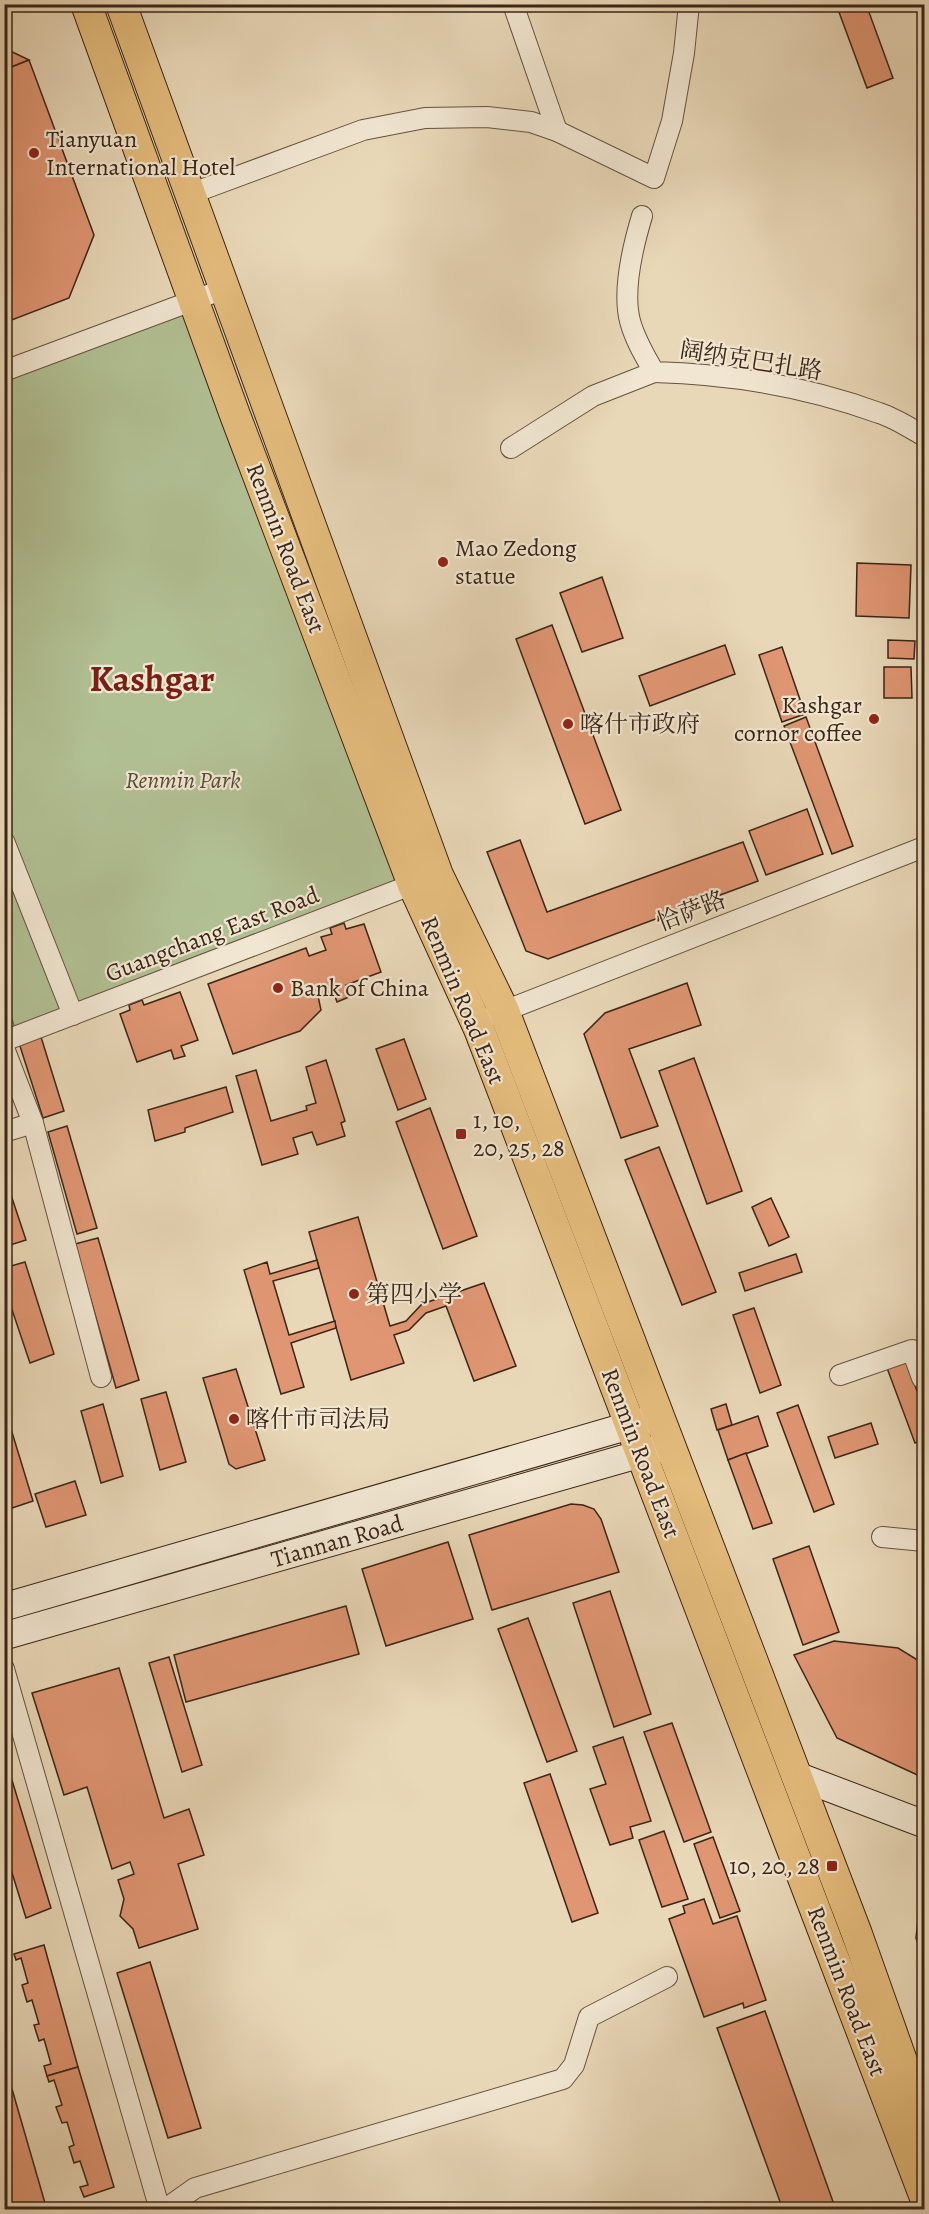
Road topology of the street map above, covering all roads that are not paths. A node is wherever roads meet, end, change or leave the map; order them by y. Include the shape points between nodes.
1 (86, 4) edge
2 (121, 4) edge
3 (513, 4) edge
4 (689, 4) edge
5 (557, 131) junction
6 (190, 194) junction
7 (642, 216) dead end
8 (224, 289) junction
9 (193, 300) junction
10 (4, 371) edge
11 (654, 372) junction
12 (924, 436) edge
13 (511, 448) dead end
14 (4, 841) edge
15 (924, 847) edge
16 (426, 880) junction
17 (504, 1011) junction
18 (73, 1015) junction
19 (475, 1023) junction
20 (4, 1041) edge
21 (4, 1048) edge
22 (33, 1123) junction
23 (4, 1132) edge
24 (840, 1375) dead end
25 (101, 1377) dead end
26 (924, 1377) edge
27 (659, 1417) junction
28 (631, 1426) junction
29 (655, 1450) junction
30 (882, 1537) dead end
31 (924, 1541) edge
32 (4, 1607) edge
33 (4, 1636) edge
34 (4, 1669) edge
35 (795, 1775) junction
36 (924, 1824) edge
37 (667, 1977) dead end
38 (924, 2123) edge
39 (924, 2195) edge
40 (162, 2210) edge

1 - 9 main road, Renmin Road East
2 - 6 main road, Renmin Road East
3 - 5 street
4 - 5 street via 672,121 654,178
5 - 6 street via 531,122 487,117 425,118 363,130
6 - 8 main road, Renmin Road East
7 - 11 street, 阔纳克巴扎路 via 628,288 630,320 639,347
8 - 9 street
8 - 16 main road, Renmin Road East
9 - 10 street
9 - 16 main road, Renmin Road East
11 - 12 street, 阔纳克巴扎路 via 693,373 808,391 881,413
11 - 13 street via 593,396
14 - 18 street
15 - 17 street, 恰萨路
16 - 17 main road, Renmin Road East
16 - 18 street, Guangchang East Road
16 - 19 main road, Renmin Road East
17 - 19 street, 恰萨路
17 - 27 main road, Renmin Road East
18 - 20 street, Guangchang East Road
19 - 28 main road, Renmin Road East
21 - 22 street
22 - 23 street
22 - 25 street
24 - 26 street via 912,1350
27 - 28 street, Tiannan Road
27 - 29 main road, Renmin Road East
28 - 29 main road, Renmin Road East
28 - 32 street, Tiannan Road
29 - 33 street, Tiannan Road
29 - 35 main road, Renmin Road East
29 - 39 main road, Renmin Road East
30 - 31 street
34 - 40 street
35 - 36 street
35 - 38 main road, Renmin Road East
37 - 40 street via 589,2017 574,2065 563,2079 195,2188

